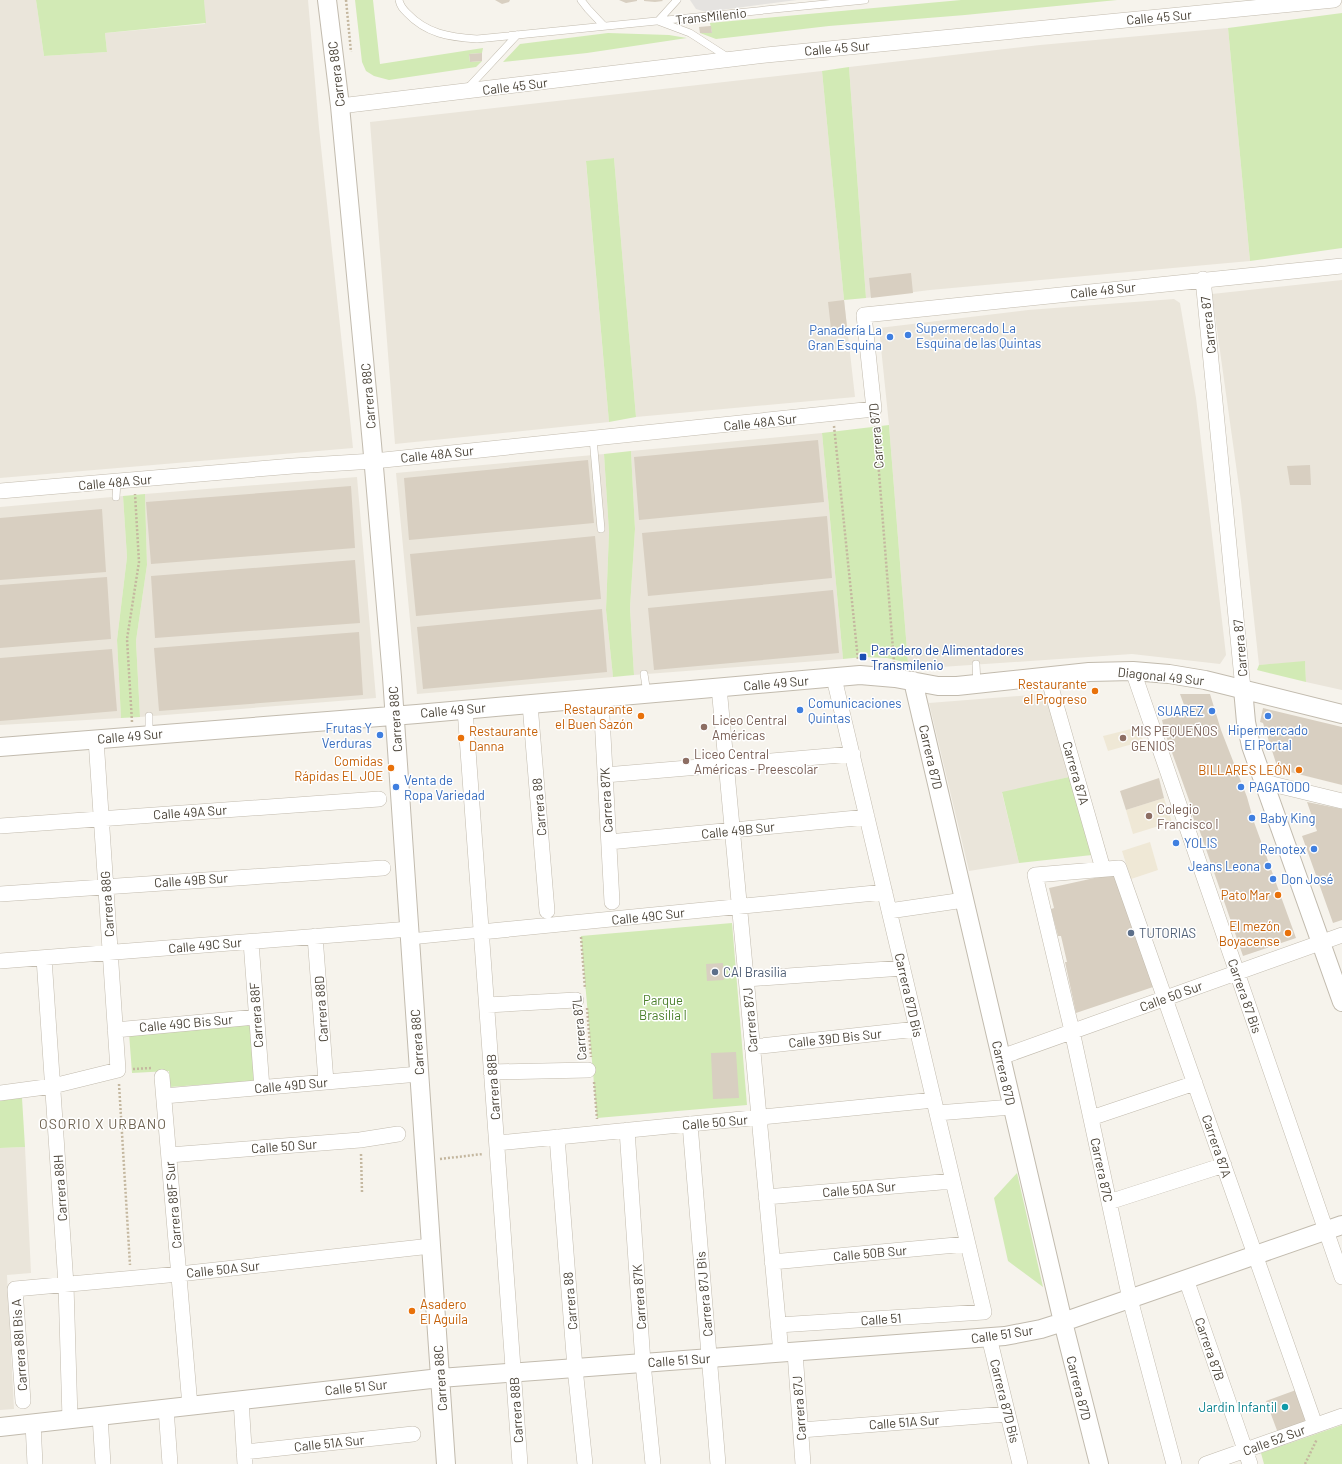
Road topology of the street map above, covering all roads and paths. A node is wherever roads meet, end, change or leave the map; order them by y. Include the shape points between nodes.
1 (327, 0) edge
2 (346, 0) edge
3 (399, 0) edge
4 (581, 0) edge
5 (677, 0) edge
6 (793, 0) edge
7 (865, 0) edge
8 (1334, 0) edge
9 (788, 8) junction
10 (658, 21) junction
11 (604, 26) junction
12 (517, 35) junction
13 (731, 59) junction
14 (352, 60) dead end
15 (464, 92) junction
16 (340, 106) junction
17 (1342, 266) edge
18 (1203, 279) junction
19 (864, 315) joint
20 (874, 410) junction
21 (833, 414) junction
22 (594, 438) junction
23 (374, 461) junction
24 (134, 480) junction
25 (117, 481) junction
26 (0, 491) edge
27 (116, 497) dead end
28 (601, 529) dead end
29 (976, 664) dead end
30 (1133, 671) junction
31 (644, 674) dead end
32 (860, 675) junction
33 (1048, 677) junction
34 (834, 678) junction
35 (895, 678) junction
36 (913, 681) junction
37 (977, 685) junction
38 (719, 687) junction
39 (1244, 689) junction
40 (647, 694) junction
41 (601, 698) junction
42 (530, 704) junction
43 (465, 709) junction
44 (1342, 714) edge
45 (395, 715) junction
46 (149, 716) dead end
47 (141, 735) junction
48 (96, 739) junction
49 (0, 747) edge
50 (852, 754) junction
51 (726, 764) junction
52 (605, 775) junction
53 (1264, 782) junction
54 (379, 799) dead end
55 (1342, 802) edge
56 (867, 817) junction
57 (101, 818) junction
58 (0, 826) edge
59 (732, 830) junction
60 (609, 842) junction
61 (383, 868) dead end
62 (1103, 869) junction
63 (106, 886) junction
64 (885, 892) junction
65 (0, 894) edge
66 (964, 900) junction
67 (612, 902) dead end
68 (740, 907) junction
69 (547, 911) dead end
70 (889, 911) junction
71 (580, 922) junction
72 (482, 932) junction
73 (410, 934) junction
74 (1342, 935) edge
75 (315, 936) junction
76 (251, 942) junction
77 (1321, 942) junction
78 (110, 953) junction
79 (44, 958) junction
80 (0, 961) edge
81 (903, 968) junction
82 (1237, 972) junction
83 (746, 979) junction
84 (1166, 998) junction
85 (583, 999) junction
86 (1342, 1002) edge
87 (487, 1005) junction
88 (256, 1017) junction
89 (917, 1029) junction
90 (115, 1030) junction
91 (1072, 1031) junction
92 (752, 1046) junction
93 (1001, 1057) junction
94 (118, 1070) junction
95 (591, 1070) junction
96 (491, 1072) junction
97 (419, 1074) junction
98 (162, 1077) joint
99 (326, 1082) junction
100 (1195, 1083) junction
101 (53, 1086) junction
102 (262, 1088) junction
103 (0, 1093) edge
104 (164, 1096) junction
105 (935, 1107) junction
106 (1012, 1107) junction
107 (759, 1117) junction
108 (1091, 1118) junction
109 (690, 1124) junction
110 (627, 1130) junction
111 (598, 1133) junction
112 (398, 1134) dead end
113 (557, 1137) junction
114 (360, 1140) junction
115 (497, 1148) junction
116 (169, 1155) junction
117 (435, 1159) dead end
118 (1224, 1165) junction
119 (953, 1181) junction
120 (362, 1192) dead end
121 (766, 1197) junction
122 (1109, 1202) junction
123 (1334, 1228) edge
124 (967, 1244) junction
125 (431, 1246) junction
126 (1255, 1255) junction
127 (772, 1262) junction
128 (179, 1274) junction
129 (1342, 1277) edge
130 (130, 1278) junction
131 (1186, 1279) junction
132 (66, 1285) junction
133 (15, 1289) joint
134 (1130, 1298) junction
135 (984, 1312) joint
136 (1063, 1322) junction
137 (778, 1325) junction
138 (989, 1337) junction
139 (788, 1352) junction
140 (710, 1358) junction
141 (643, 1363) junction
142 (575, 1368) junction
143 (513, 1373) junction
144 (440, 1378) junction
145 (241, 1400) junction
146 (23, 1401) dead end
147 (190, 1406) junction
148 (166, 1408) junction
149 (1008, 1414) junction
150 (100, 1416) junction
151 (1342, 1416) edge
152 (70, 1419) junction
153 (33, 1423) junction
154 (1321, 1423) junction
155 (0, 1427) edge
156 (801, 1430) junction
157 (413, 1434) dead end
158 (1248, 1457) edge
159 (245, 1458) edge
160 (36, 1464) edge
161 (103, 1464) edge
162 (170, 1464) edge
163 (446, 1464) edge
164 (520, 1464) edge
165 (585, 1464) edge
166 (653, 1464) edge
167 (718, 1464) edge
168 (803, 1464) edge
169 (1020, 1464) edge
170 (1098, 1464) edge
171 (1174, 1464) edge
172 (1206, 1464) edge
173 (1305, 1464) edge

1 - 16 street, Carrera 88C
2 - 14 path
3 - 12 lane, TransMilenio via 400,5 423,27 439,33 477,39
4 - 11 lane
5 - 10 lane, TransMilenio
6 - 9 lane
7 - 9 lane, TransMilenio
8 - 13 street, Calle 45 Sur
9 - 10 lane, TransMilenio
10 - 11 lane, TransMilenio
10 - 13 lane via 690,33
11 - 12 lane, TransMilenio
12 - 15 lane
13 - 15 street, Calle 45 Sur
15 - 16 street, Calle 45 Sur
16 - 23 street, Carrera 88C
17 - 18 street, Calle 48 Sur
18 - 19 street, Calle 48 Sur
18 - 39 street, Carrera 87
19 - 20 street, Carrera 87D
20 - 21 street, Calle 48A Sur
20 - 35 path, Carrera 87D
21 - 22 street, Calle 48A Sur
21 - 32 path
22 - 23 street, Calle 48A Sur
22 - 28 lane
23 - 24 street, Calle 48A Sur
23 - 45 street, Carrera 88C
24 - 25 street, Calle 48A Sur
24 - 47 path via 139,562 127,639
25 - 26 street, Calle 48A Sur
25 - 27 lane
29 - 37 lane
30 - 33 street, Diagonal 49 Sur via 1089,672
30 - 39 street, Diagonal 49 Sur via 1176,675
30 - 82 street, Carrera 87 Bis
31 - 40 lane
32 - 34 street, Diagonal 49 Sur
32 - 35 street, Diagonal 49 Sur
33 - 37 street, Diagonal 49 Sur
33 - 62 street, Carrera 87A
34 - 38 street, Calle 49 Sur
34 - 50 street, Carrera 87D Bis
35 - 36 street, Diagonal 49 Sur
36 - 37 street, Diagonal 49 Sur via 938,686
36 - 66 street, Carrera 87D
38 - 40 street, Calle 49 Sur
38 - 51 street, Carrera 87J
39 - 44 street, Diagonal 49 Sur
39 - 53 street, Carrera 87 via 1249,736
40 - 41 street, Calle 49 Sur
41 - 42 street, Calle 49 Sur
41 - 52 street, Carrera 87K
42 - 43 street, Calle 49 Sur
42 - 69 street, Carrera 88
43 - 45 street, Calle 49 Sur
43 - 72 street, Carrera 88B
45 - 47 street, Calle 49 Sur
45 - 73 street, Carrera 88C
46 - 47 lane
47 - 48 street, Calle 49 Sur
48 - 49 street, Calle 49 Sur
48 - 57 street, Carrera 88G
50 - 51 street
50 - 56 street, Carrera 87D Bis
51 - 52 street
51 - 59 street, Carrera 87J
52 - 60 street, Carrera 87K
53 - 55 street
53 - 77 street, Carrera 87
54 - 57 street, Calle 49A Sur
56 - 59 street, Calle 49B Sur
56 - 64 street, Carrera 87D Bis
57 - 58 street, Calle 49A Sur
57 - 63 street, Carrera 88G
59 - 60 street, Calle 49B Sur
59 - 68 street, Carrera 87J
60 - 67 street, Carrera 87K
61 - 63 street, Calle 49B Sur
62 - 84 street, Carrera 87A via 1119,868
62 - 91 street, Carrera 87C via 1035,875
63 - 65 street, Calle 49B Sur
63 - 78 street, Carrera 88G
64 - 68 street, Calle 49C Sur
64 - 70 street, Carrera 87D Bis
66 - 70 street
66 - 93 street, Carrera 87D
68 - 71 street, Calle 49C Sur
68 - 83 street, Carrera 87J
70 - 81 street, Carrera 87D Bis
71 - 72 street, Calle 49C Sur
71 - 85 path, Carrera 87L
72 - 73 street, Calle 49C Sur
72 - 87 street, Carrera 88B
73 - 75 street, Calle 49C Sur
73 - 97 street, Carrera 88C
74 - 77 street, Calle 50 Sur
75 - 76 street, Calle 49C Sur
75 - 99 street, Carrera 88D
76 - 78 street, Calle 49C Sur
76 - 88 street, Carrera 88F
77 - 82 street, Calle 50 Sur
77 - 86 street, Carrera 87
78 - 79 street, Calle 49C Sur
78 - 90 street, Carrera 88G
79 - 80 street, Calle 49C Sur
79 - 101 street, Carrera 88H
81 - 83 street
81 - 89 street, Carrera 87D Bis
82 - 84 street, Calle 50 Sur
82 - 123 street, Carrera 87 Bis
83 - 92 street, Carrera 87J
84 - 91 street, Calle 50 Sur
84 - 100 street, Carrera 87A
85 - 87 street
85 - 95 path, Carrera 87L
87 - 96 street, Carrera 88B
88 - 90 street, Calle 49C Bis Sur
88 - 102 street, Carrera 88F
89 - 92 street, Calle 39D Bis Sur
89 - 105 street, Carrera 87D Bis
90 - 94 street, Carrera 88G
91 - 93 street, Calle 50 Sur
91 - 108 street, Carrera 87C
92 - 107 street, Carrera 87J
93 - 106 street, Carrera 87D
94 - 98 path via 161,1068
94 - 101 street
94 - 130 path
95 - 96 street
95 - 111 path, Carrera 87L
96 - 115 street, Carrera 88B
97 - 99 street, Calle 49D Sur
97 - 125 street, Carrera 88C
98 - 104 street, Carrera 88F Sur
99 - 102 street, Calle 49D Sur
100 - 108 street
100 - 118 street, Carrera 87A
101 - 103 street
101 - 132 street, Carrera 88H
102 - 104 street, Calle 49D Sur
104 - 116 street, Carrera 88F Sur
105 - 106 street, Calle 50 Sur
105 - 107 street, Calle 50 Sur
105 - 119 street, Carrera 87D Bis
106 - 136 street, Carrera 87D
107 - 109 street, Calle 50 Sur
107 - 121 street, Carrera 87J
108 - 122 street, Carrera 87C
109 - 110 street, Calle 50 Sur
109 - 140 street, Carrera 87J Bis
110 - 111 street, Calle 50 Sur
110 - 141 street, Carrera 87K
111 - 113 street, Calle 50 Sur
112 - 114 street, Calle 50 Sur
113 - 115 street, Calle 50 Sur
113 - 142 street, Carrera 88
114 - 116 street, Calle 50 Sur
114 - 120 path
115 - 117 path
115 - 143 street, Carrera 88B
116 - 128 street, Carrera 88F Sur
118 - 122 street
118 - 126 street, Carrera 87A
119 - 121 street, Calle 50A Sur
119 - 124 street, Carrera 87D Bis
121 - 127 street, Carrera 87J
122 - 134 street, Carrera 87C
123 - 126 street, Calle 51 Sur
123 - 129 street, Carrera 87 Bis
124 - 127 street, Calle 50B Sur
124 - 135 street, Carrera 87D Bis
125 - 128 street, Calle 50A Sur
125 - 144 street, Carrera 88C
126 - 131 street, Calle 51 Sur
126 - 154 street, Carrera 87A
127 - 137 street, Carrera 87J
128 - 130 street, Calle 50A Sur
128 - 147 street, Carrera 88F Sur
130 - 132 street, Calle 50A Sur
131 - 134 street, Calle 51 Sur
131 - 158 street, Carrera 87B
132 - 133 street, Calle 50A Sur
132 - 152 street, Carrera 88H
133 - 146 street, Carrera 88I Bis A
134 - 136 street, Calle 51 Sur
134 - 171 street, Carrera 87C
135 - 137 street, Calle 51
136 - 138 street, Calle 51 Sur via 1023,1333
136 - 170 street, Carrera 87D
137 - 139 street, Carrera 87J
138 - 139 street, Calle 51 Sur
138 - 149 street, Carrera 87D Bis
139 - 140 street, Calle 51 Sur
139 - 156 street, Carrera 87J
140 - 141 street, Calle 51 Sur
140 - 167 street, Carrera 87J Bis
141 - 142 street, Calle 51 Sur
141 - 166 street, Carrera 87K
142 - 143 street, Calle 51 Sur
142 - 165 street, Carrera 88
143 - 144 street, Calle 51 Sur
143 - 164 street, Carrera 88B
144 - 145 street, Calle 51 Sur
144 - 163 street, Carrera 88C
145 - 147 street, Calle 51 Sur
145 - 159 street
147 - 148 street, Calle 51 Sur
148 - 150 street, Calle 51 Sur
148 - 162 street
149 - 156 street, Calle 51A Sur
149 - 169 street, Carrera 87D Bis
150 - 152 street, Calle 51 Sur
150 - 161 street
151 - 154 street, Calle 52 Sur
152 - 153 street, Calle 51 Sur
153 - 155 street, Calle 51 Sur
153 - 160 street
154 - 158 street, Calle 52 Sur
154 - 173 path
156 - 168 street, Carrera 87J
157 - 159 street, Calle 51A Sur
158 - 172 street, Calle 52 Sur

